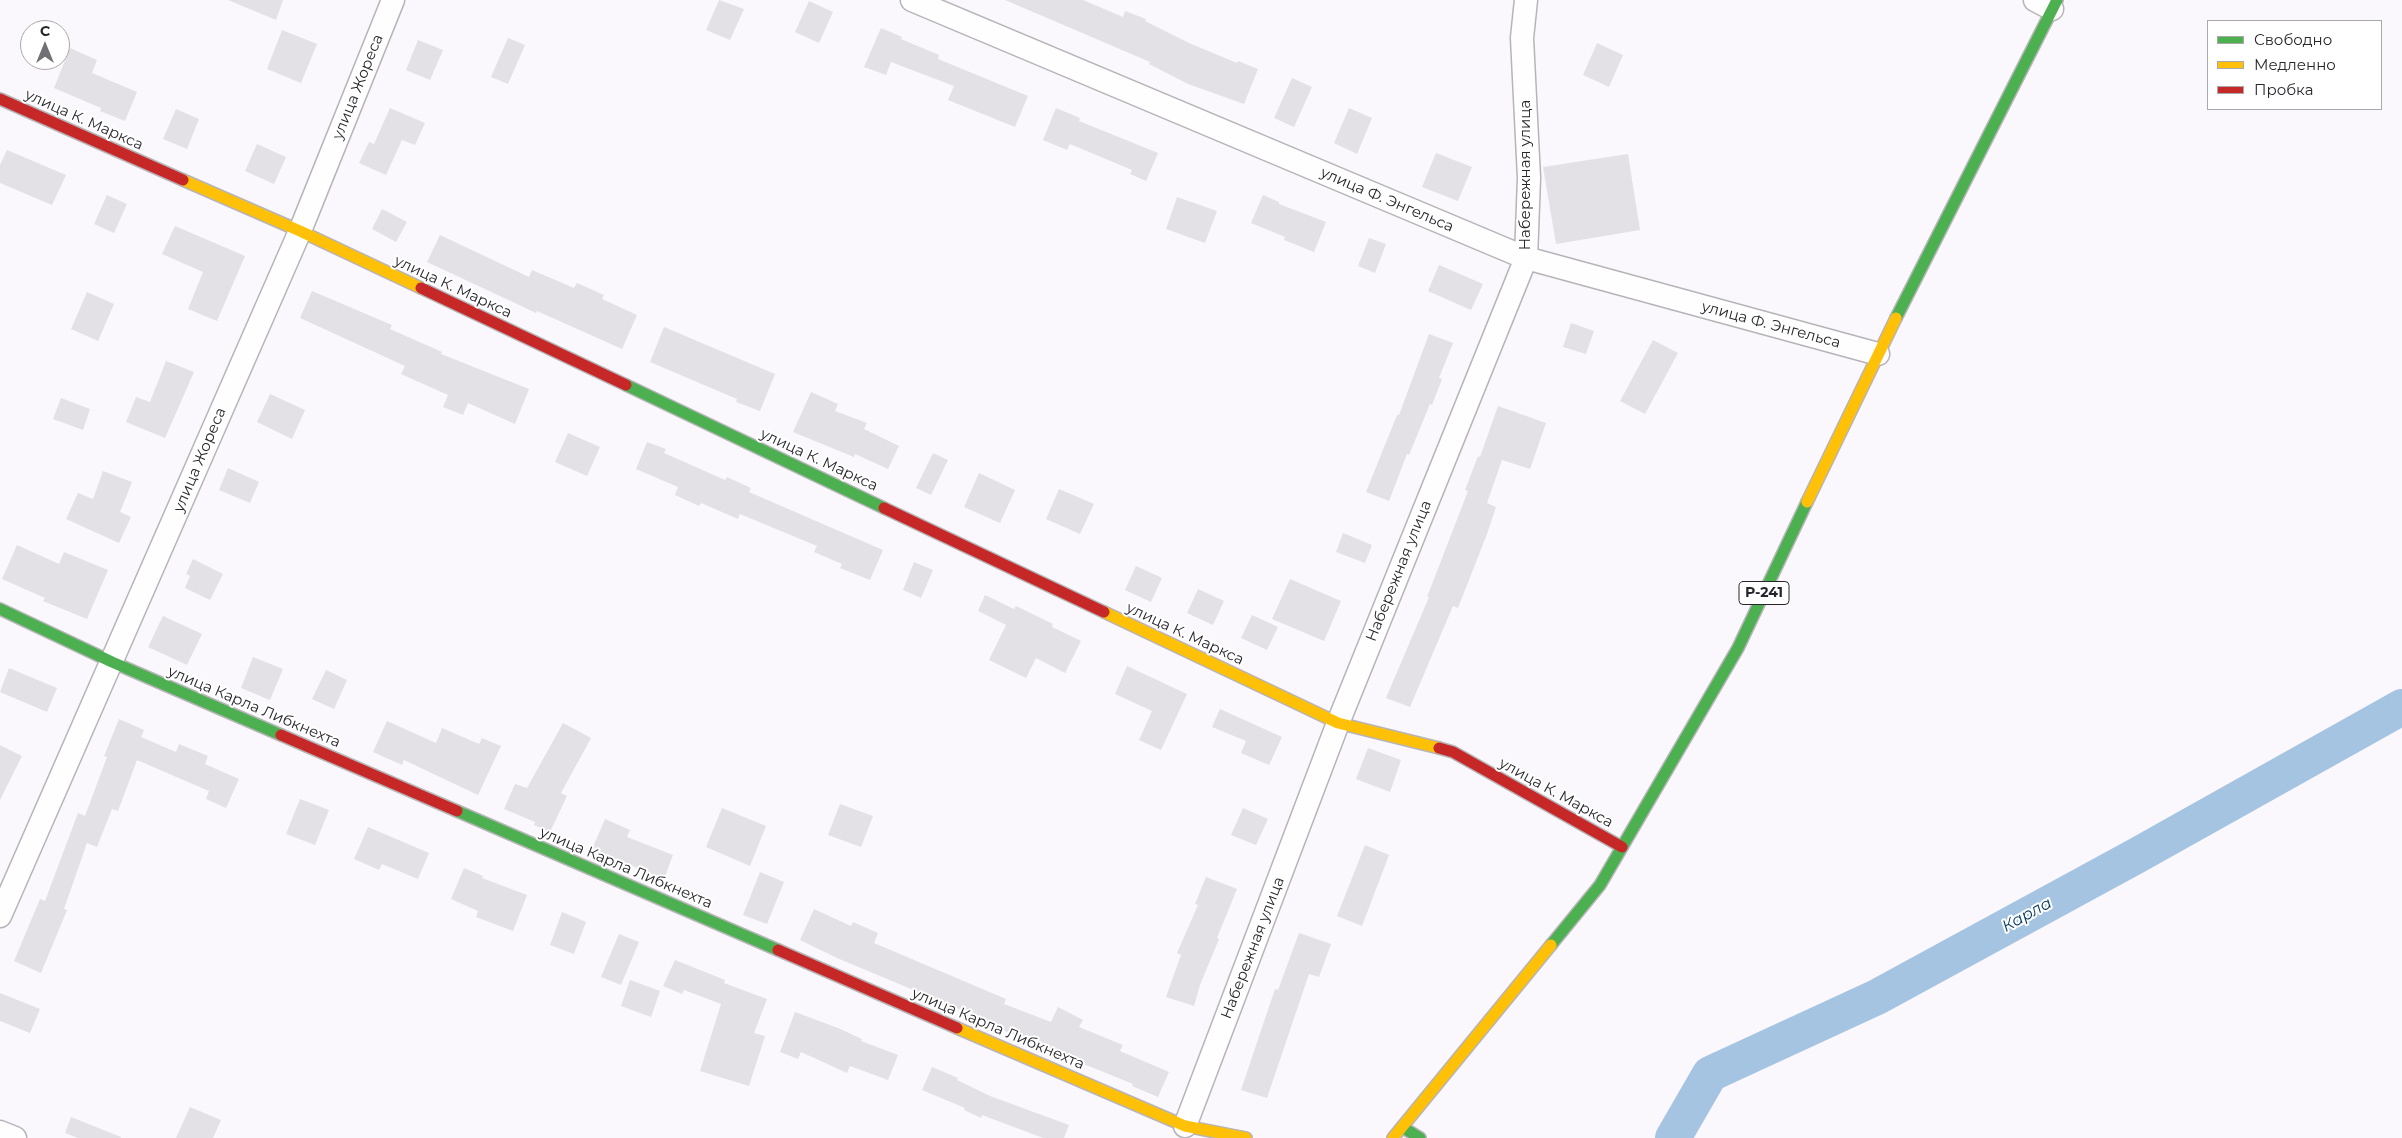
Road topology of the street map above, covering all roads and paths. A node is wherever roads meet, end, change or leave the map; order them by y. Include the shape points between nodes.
1 (393, 0) edge
2 (912, 0) edge
3 (1526, 0) edge
4 (2048, 3) edge
5 (0, 99) edge
6 (300, 231) junction
7 (1526, 258) junction
8 (1878, 354) junction
9 (0, 609) edge
10 (112, 662) junction
11 (1338, 723) junction
12 (1622, 847) junction
13 (0, 916) edge
14 (1185, 1126) junction
15 (1402, 1127) junction
16 (0, 1132) edge
17 (15, 1138) edge
18 (1246, 1138) edge
19 (1393, 1138) edge
20 (1420, 1138) edge

1 - 6 street, улица Жореса
2 - 7 street, улица Ф. Энгельса
3 - 7 street, Набережная улица via 1522,38 1529,178
4 - 8 main road, Р-241
5 - 6 main road, улица К. Маркса
6 - 10 street, улица Жореса
6 - 11 main road, улица К. Маркса
7 - 8 street, улица Ф. Энгельса
7 - 11 street, Набережная улица
8 - 12 main road, Р-241 via 1738,648
9 - 10 main road, улица Карла Либкнехта
10 - 13 street, улица Жореса
10 - 14 main road, улица Карла Либкнехта
11 - 12 main road, улица К. Маркса via 1453,752
11 - 14 street, Набережная улица
12 - 15 main road, Р-241 via 1600,885
14 - 18 main road, улица Карла Либкнехта
15 - 19 main road, Р-241
15 - 20 main road
16 - 17 street

